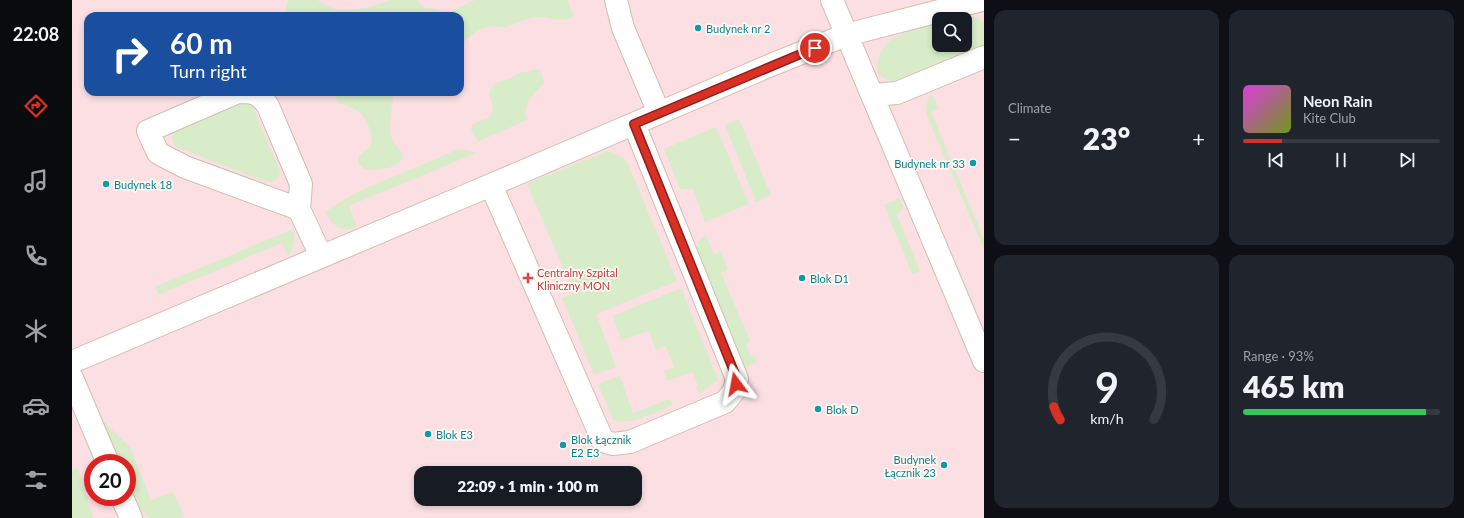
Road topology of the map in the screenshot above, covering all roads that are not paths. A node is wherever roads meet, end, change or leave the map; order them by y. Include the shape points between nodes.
1 (616, 0) edge
2 (832, 0) edge
3 (982, 0) edge
4 (846, 35) junction
5 (984, 57) edge
6 (872, 95) junction
7 (229, 96) edge
8 (260, 96) edge
9 (659, 113) junction
10 (634, 124) junction
11 (491, 185) junction
12 (300, 209) junction
13 (321, 256) junction
14 (984, 361) edge
15 (72, 362) edge
16 (72, 378) edge
17 (104, 454) edge
18 (126, 506) edge
19 (131, 518) edge

1 - 9 lane via 623,28
2 - 4 lane
3 - 4 lane
4 - 6 lane
4 - 9 lane
5 - 6 lane via 897,93
6 - 14 lane
7 - 12 lane via 148,131 158,153 185,168
8 - 12 lane via 268,106 301,184
9 - 10 lane
10 - 11 lane
10 - 11 lane via 737,379 734,391 725,402 630,442 613,444 603,441
11 - 13 lane
12 - 13 lane
13 - 15 lane
16 - 17 lane
18 - 19 lane

